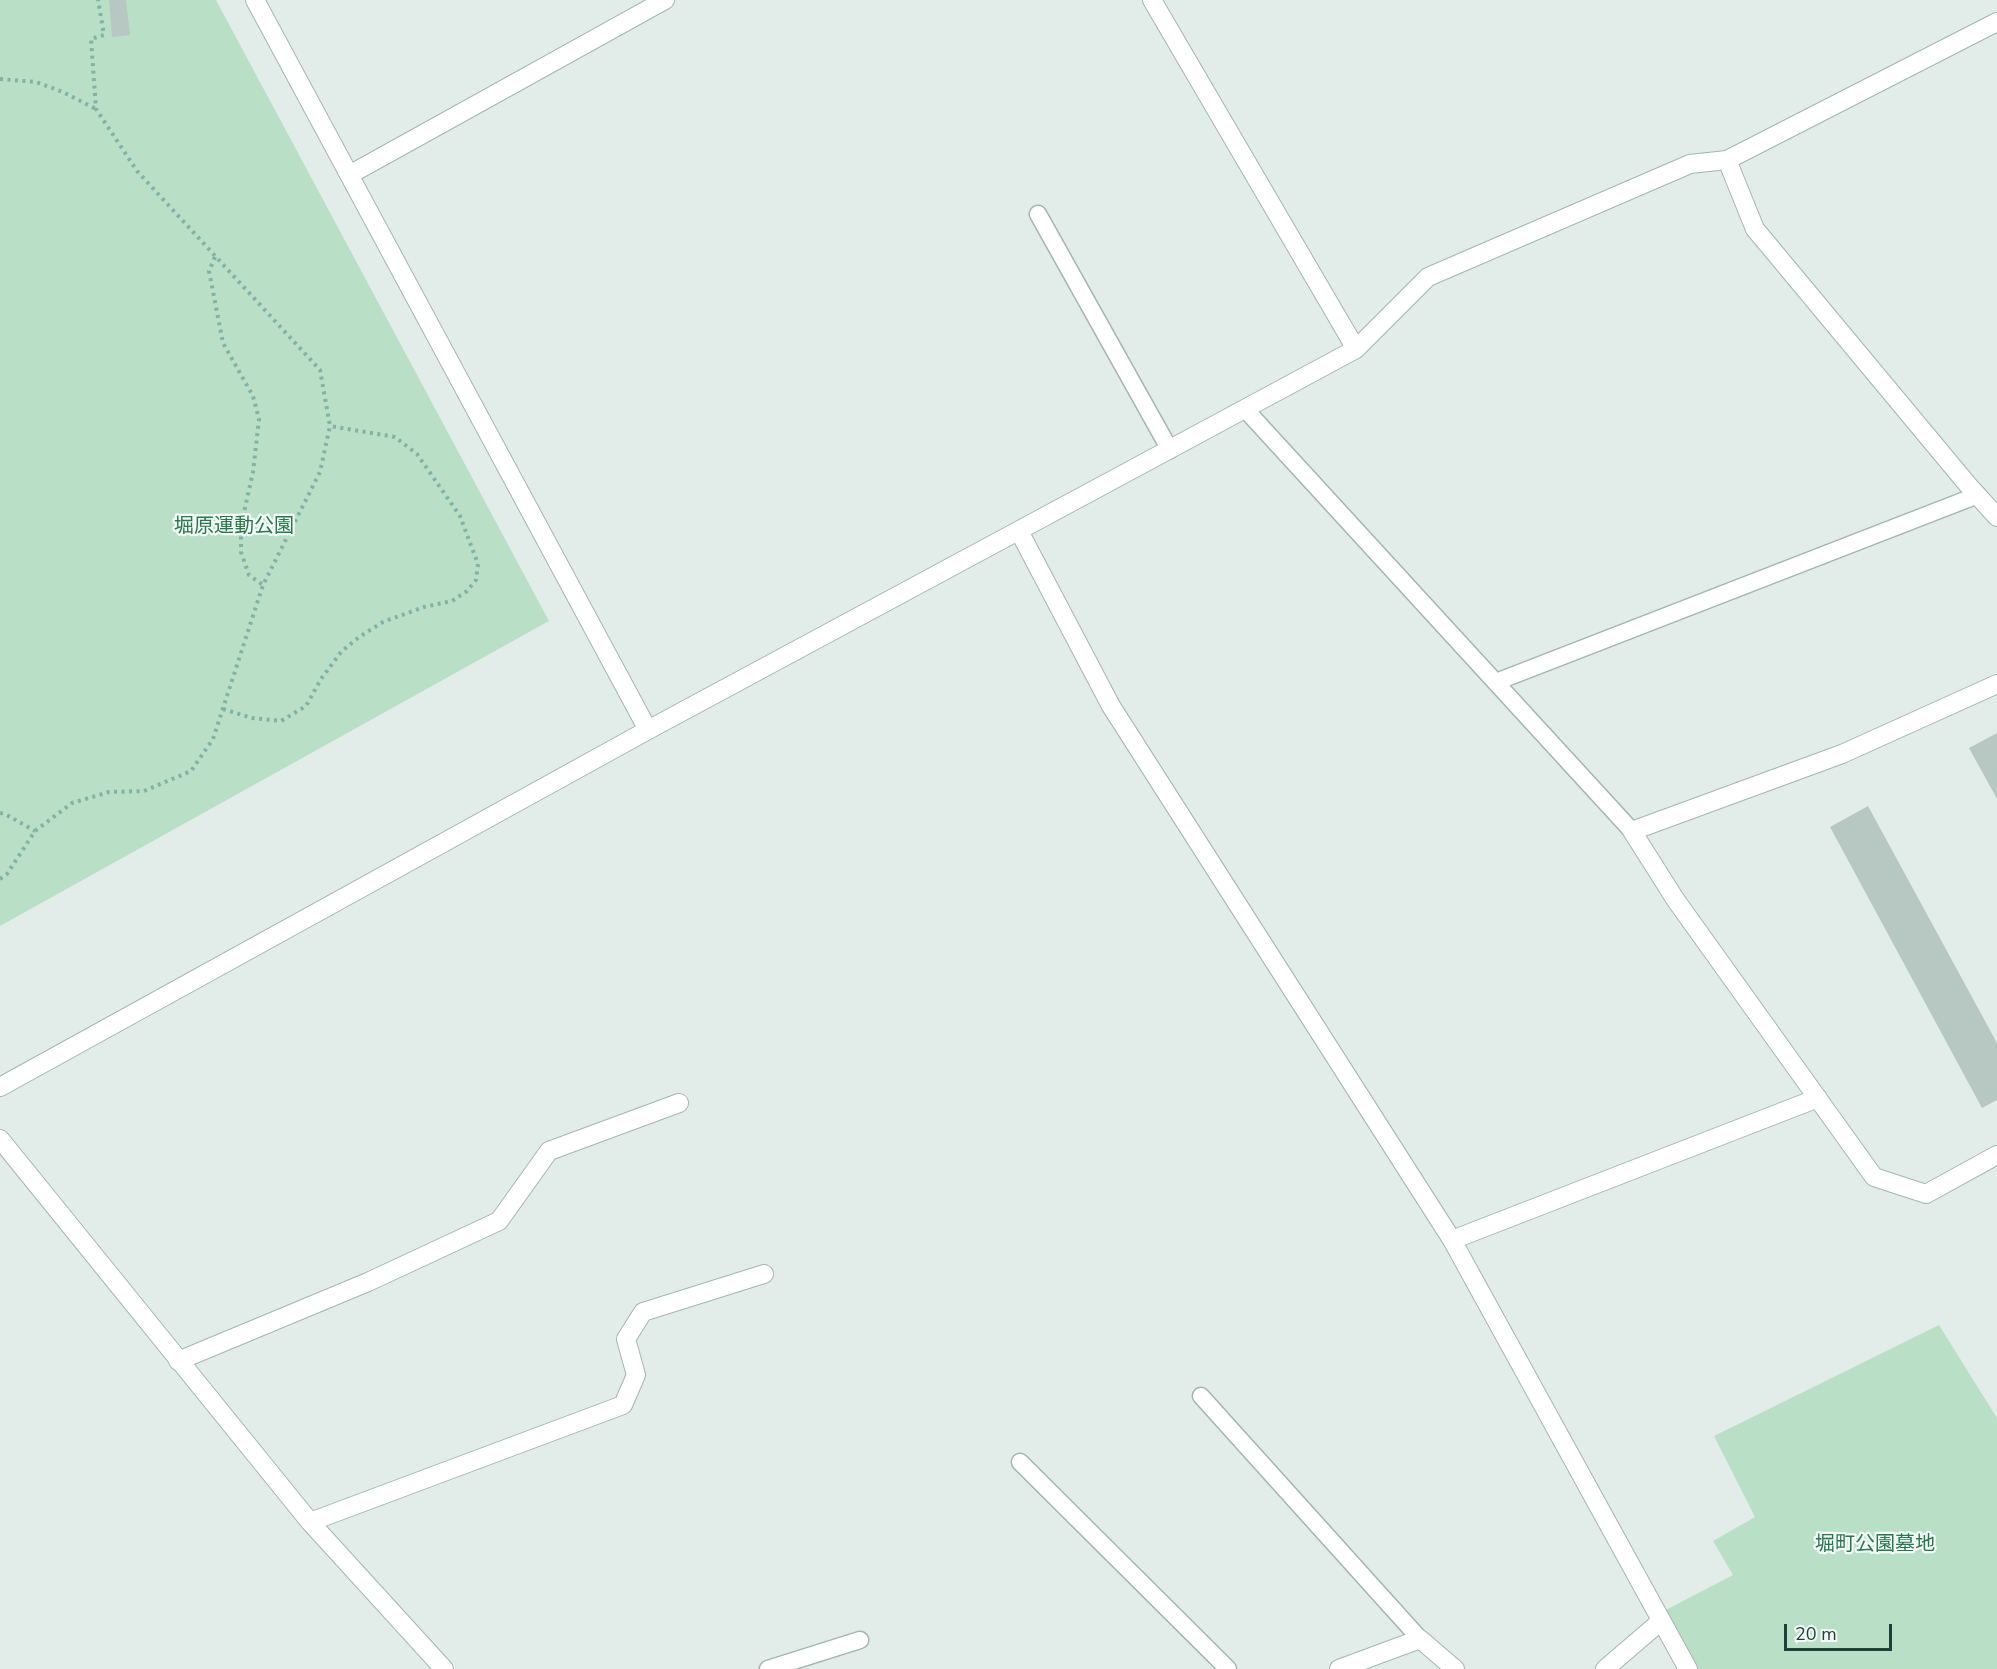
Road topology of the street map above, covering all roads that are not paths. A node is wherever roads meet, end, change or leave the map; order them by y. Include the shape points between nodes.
1 (255, 0) edge
2 (665, 0) edge
3 (1152, 0) edge
4 (1997, 22) edge
5 (1727, 160) junction
6 (349, 175) junction
7 (1038, 214) dead end
8 (1356, 349) junction
9 (1245, 409) junction
10 (1170, 450) junction
11 (1978, 495) junction
12 (1997, 517) edge
13 (1019, 531) junction
14 (1496, 682) junction
15 (1997, 684) edge
16 (648, 730) junction
17 (1632, 831) junction
18 (0, 1087) edge
19 (1818, 1098) junction
20 (679, 1103) dead end
21 (0, 1139) edge
22 (1997, 1155) edge
23 (1452, 1240) junction
24 (764, 1274) dead end
25 (178, 1361) junction
26 (1201, 1396) dead end
27 (1020, 1462) dead end
28 (310, 1522) junction
29 (1662, 1621) junction
30 (1420, 1639) junction
31 (860, 1640) dead end
32 (444, 1669) edge
33 (768, 1669) edge
34 (1228, 1669) edge
35 (1339, 1669) edge
36 (1455, 1669) edge
37 (1605, 1669) edge
38 (1688, 1669) edge

1 - 6 street
2 - 6 street
3 - 8 street
4 - 5 street
5 - 8 street via 1690,164 1428,277
5 - 11 street via 1755,229
6 - 16 street
7 - 10 lane
8 - 9 street
9 - 10 street
9 - 14 lane
10 - 13 street
11 - 12 street
11 - 14 lane
13 - 16 street
13 - 23 street via 1111,706
14 - 17 lane
15 - 17 street via 1842,754
16 - 18 street
17 - 19 street via 1675,899
19 - 22 street via 1874,1177 1926,1194
19 - 23 street
20 - 25 street via 549,1151 499,1221 368,1282
21 - 25 street
23 - 29 street
24 - 28 street via 643,1312 626,1339 636,1375 623,1405
25 - 28 street
26 - 30 lane
27 - 34 lane
28 - 32 street
29 - 37 street
29 - 38 street
30 - 35 street
30 - 36 street
31 - 33 lane

